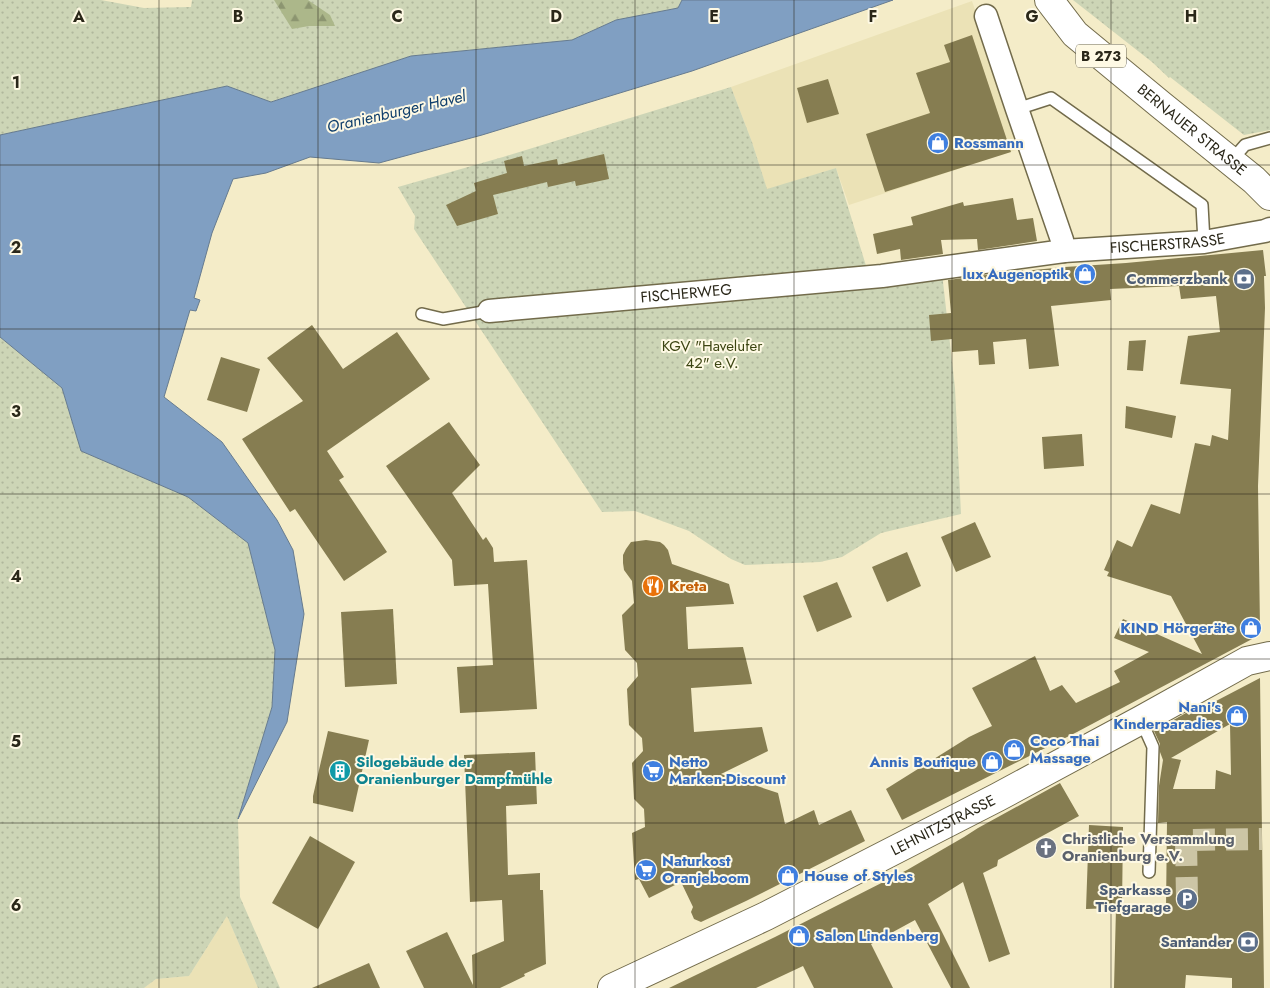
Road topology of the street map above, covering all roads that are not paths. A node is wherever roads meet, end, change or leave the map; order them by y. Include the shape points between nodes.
1 (1049, 0) edge
2 (986, 16) dead end
3 (1017, 109) junction
4 (1270, 138) edge
5 (1231, 161) junction
6 (1270, 196) edge
7 (1270, 229) edge
8 (1204, 242) junction
9 (1064, 251) junction
10 (882, 276) joint
11 (490, 311) joint
12 (422, 314) dead end
13 (1270, 656) edge
14 (1141, 720) junction
15 (1149, 872) dead end
16 (612, 988) edge

1 - 5 main road, BERNAUER STRASSE / B 273 via 1075,34
2 - 3 street
3 - 8 lane via 1051,98 1195,200 1202,205
3 - 9 street
4 - 5 lane via 1244,145
5 - 6 main road, BERNAUER STRASSE / B 273
7 - 8 street, FISCHERSTRASSE
8 - 9 street, FISCHERSTRASSE
9 - 10 street, FISCHERSTRASSE
10 - 11 street, FISCHERWEG
11 - 12 lane via 443,320
13 - 14 main road, LEHNITZSTRASSE via 1248,660
14 - 15 lane via 1153,747
14 - 16 main road, LEHNITZSTRASSE via 766,916

